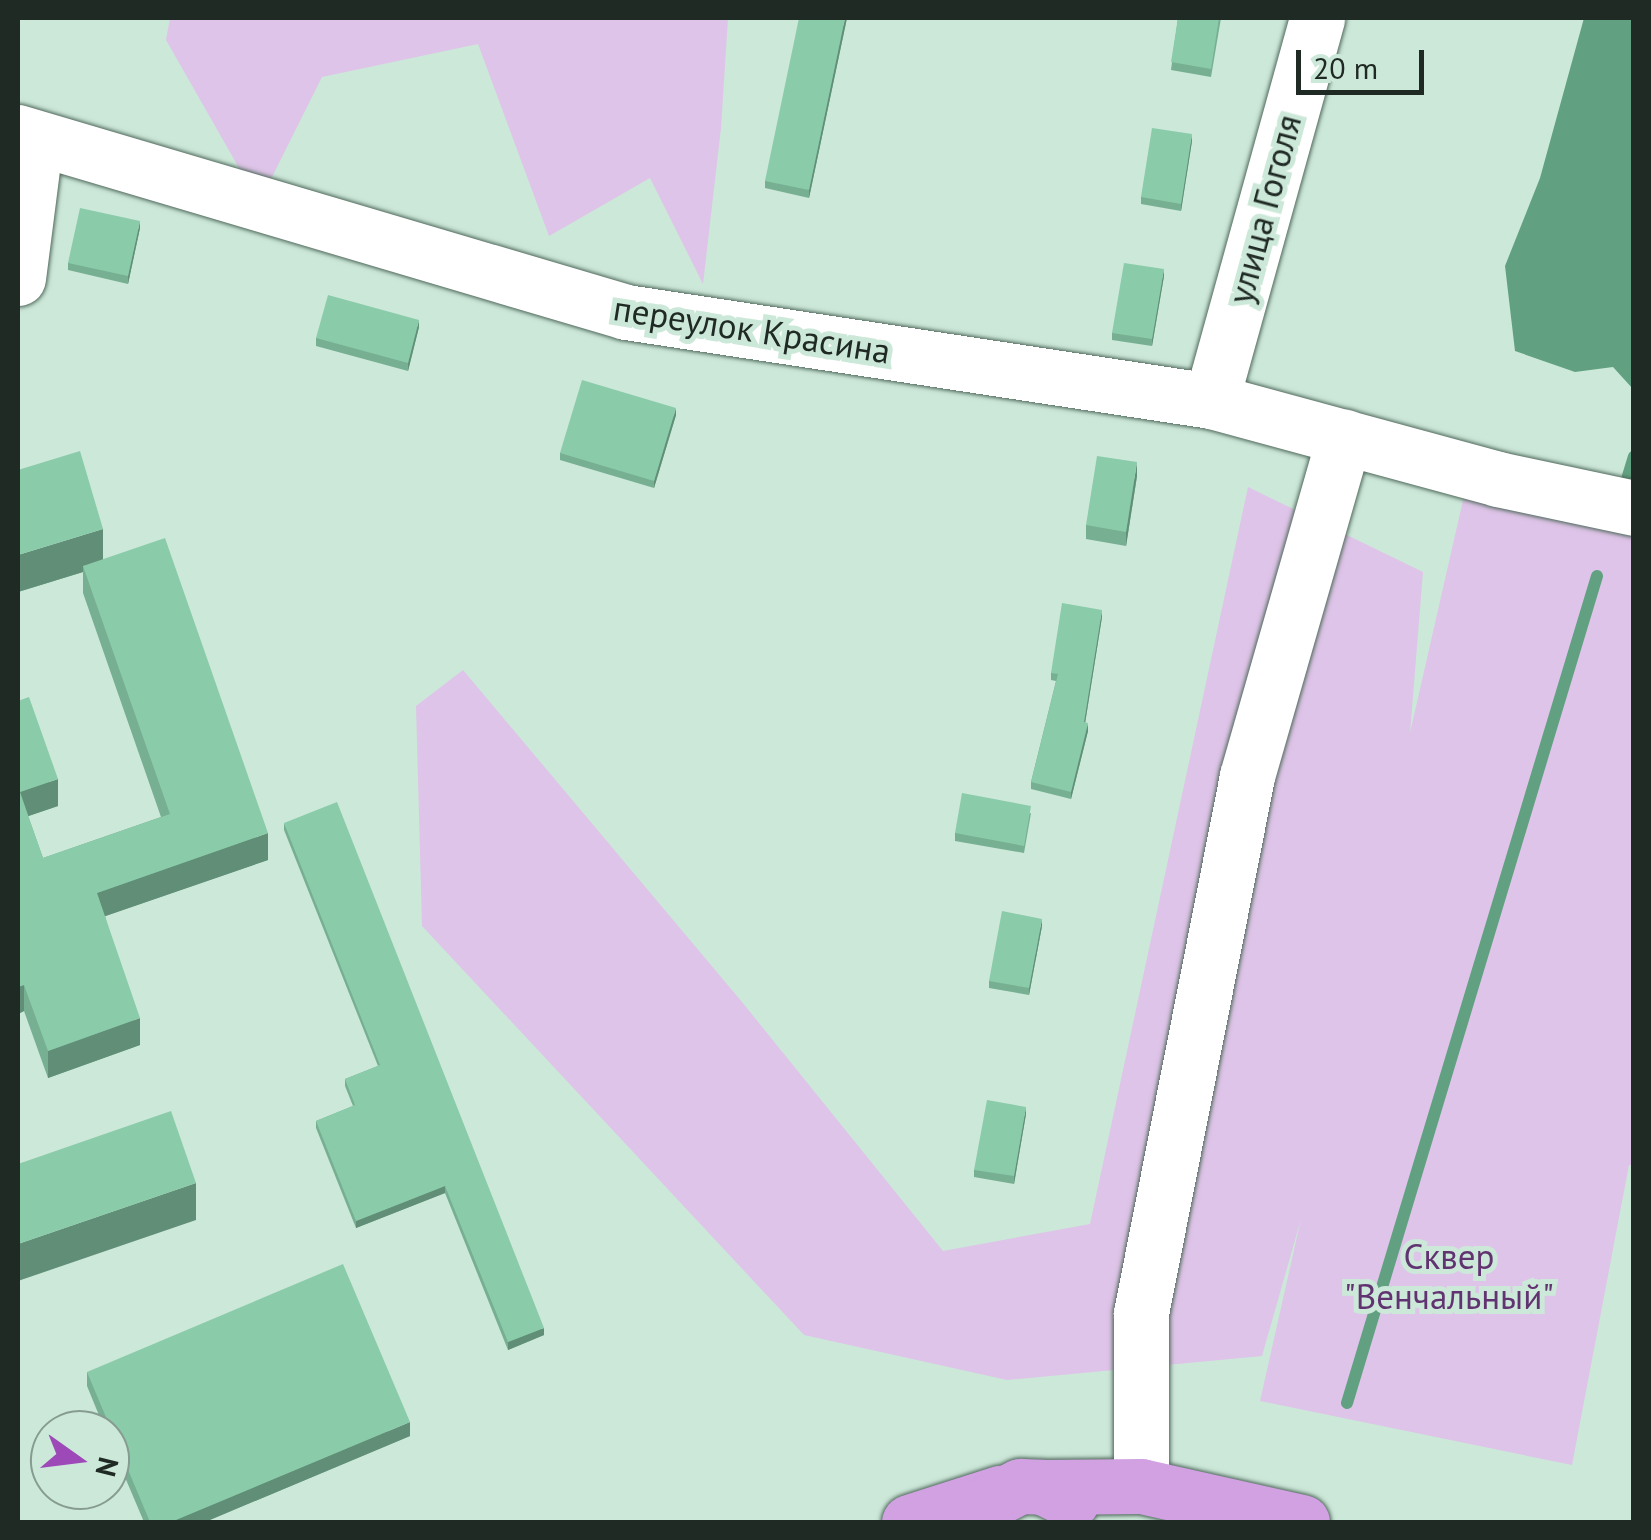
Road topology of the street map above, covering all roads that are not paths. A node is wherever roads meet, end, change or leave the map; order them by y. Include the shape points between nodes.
1 (1316, 18) edge
2 (27, 135) edge
3 (18, 278) edge
4 (1212, 401) junction
5 (1344, 437) junction
6 (1634, 508) edge
7 (1141, 1486) junction
8 (1004, 1501) edge
9 (1281, 1521) edge
10 (908, 1522) edge
11 (1090, 1522) edge

1 - 4 street, улица Гоголя
2 - 3 street
2 - 4 street, переулок Красина via 626,312
4 - 5 street, переулок Красина
5 - 6 street, переулок Красина
5 - 7 street via 1247,776 1141,1313
7 - 8 main road
7 - 9 main road
8 - 10 main road
8 - 11 main road via 1064,1495

